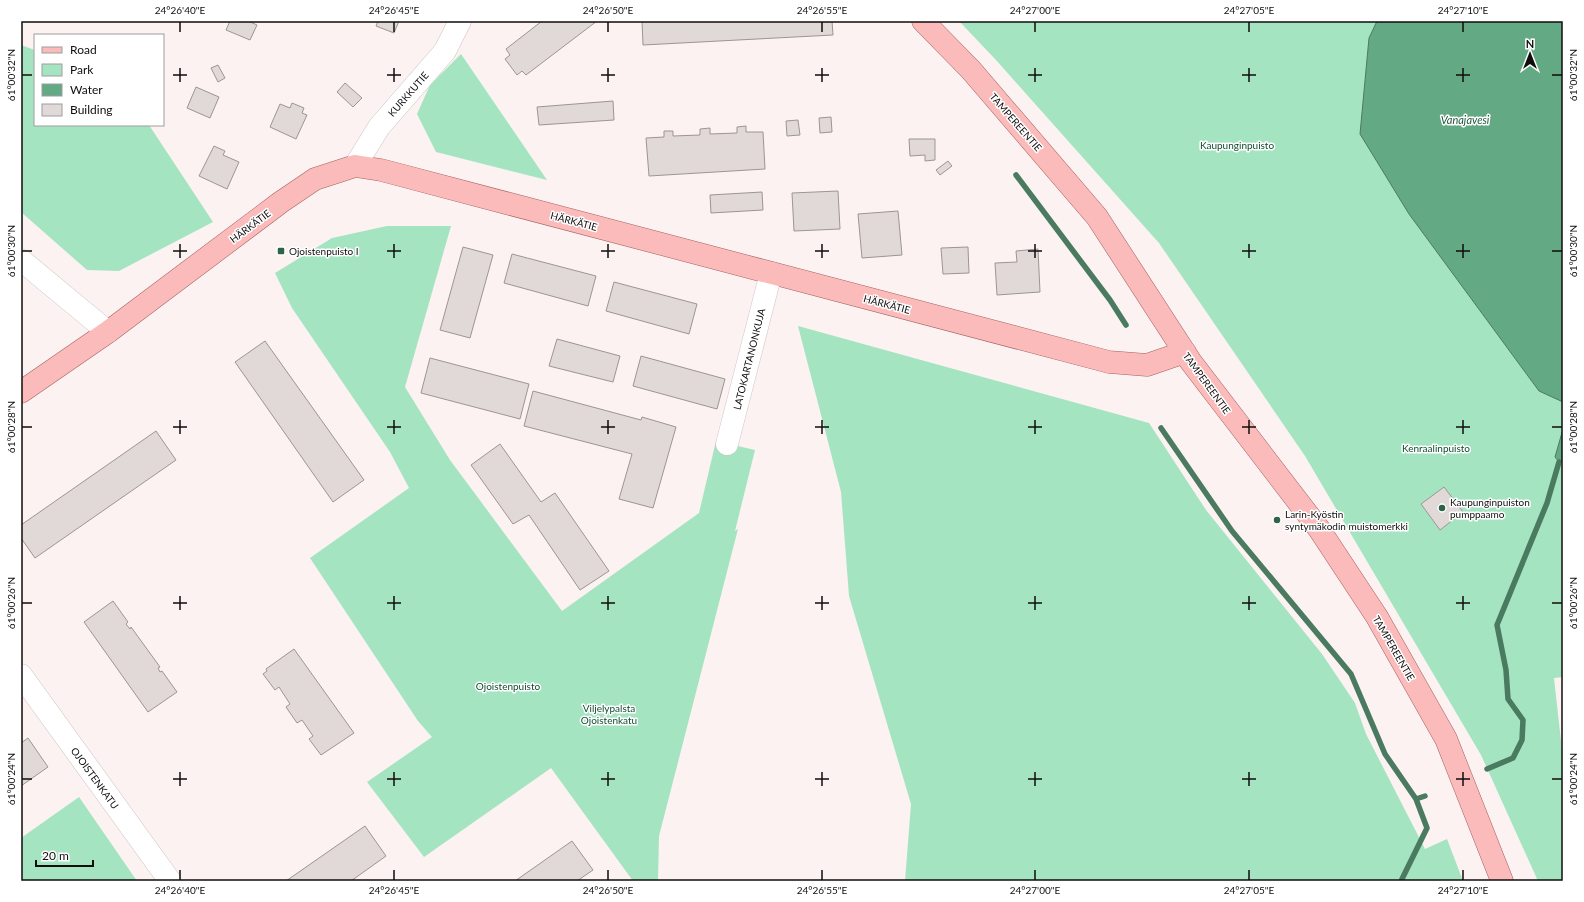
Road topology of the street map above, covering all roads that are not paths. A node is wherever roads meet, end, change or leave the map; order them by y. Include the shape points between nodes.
1 (460, 21) edge
2 (923, 21) edge
3 (355, 166) junction
4 (21, 260) edge
5 (772, 273) junction
6 (108, 332) junction
7 (1184, 352) junction
8 (21, 392) edge
9 (727, 444) dead end
10 (21, 675) edge
11 (170, 881) edge
12 (1502, 881) edge

1 - 3 street, KURKKUTIE via 445,51 379,127
2 - 7 main road, TAMPEREENTIE via 971,70 1097,216
3 - 5 main road, HÄRKÄTIE via 381,170
3 - 6 main road, HÄRKÄTIE via 315,179
4 - 6 street
5 - 7 main road, HÄRKÄTIE via 1109,362 1147,365
5 - 9 street, LATOKARTANONKUJA
6 - 8 main road, HÄRKÄTIE
7 - 12 main road, TAMPEREENTIE via 1319,529 1377,617 1446,739
10 - 11 street, OJOISTENKATU

